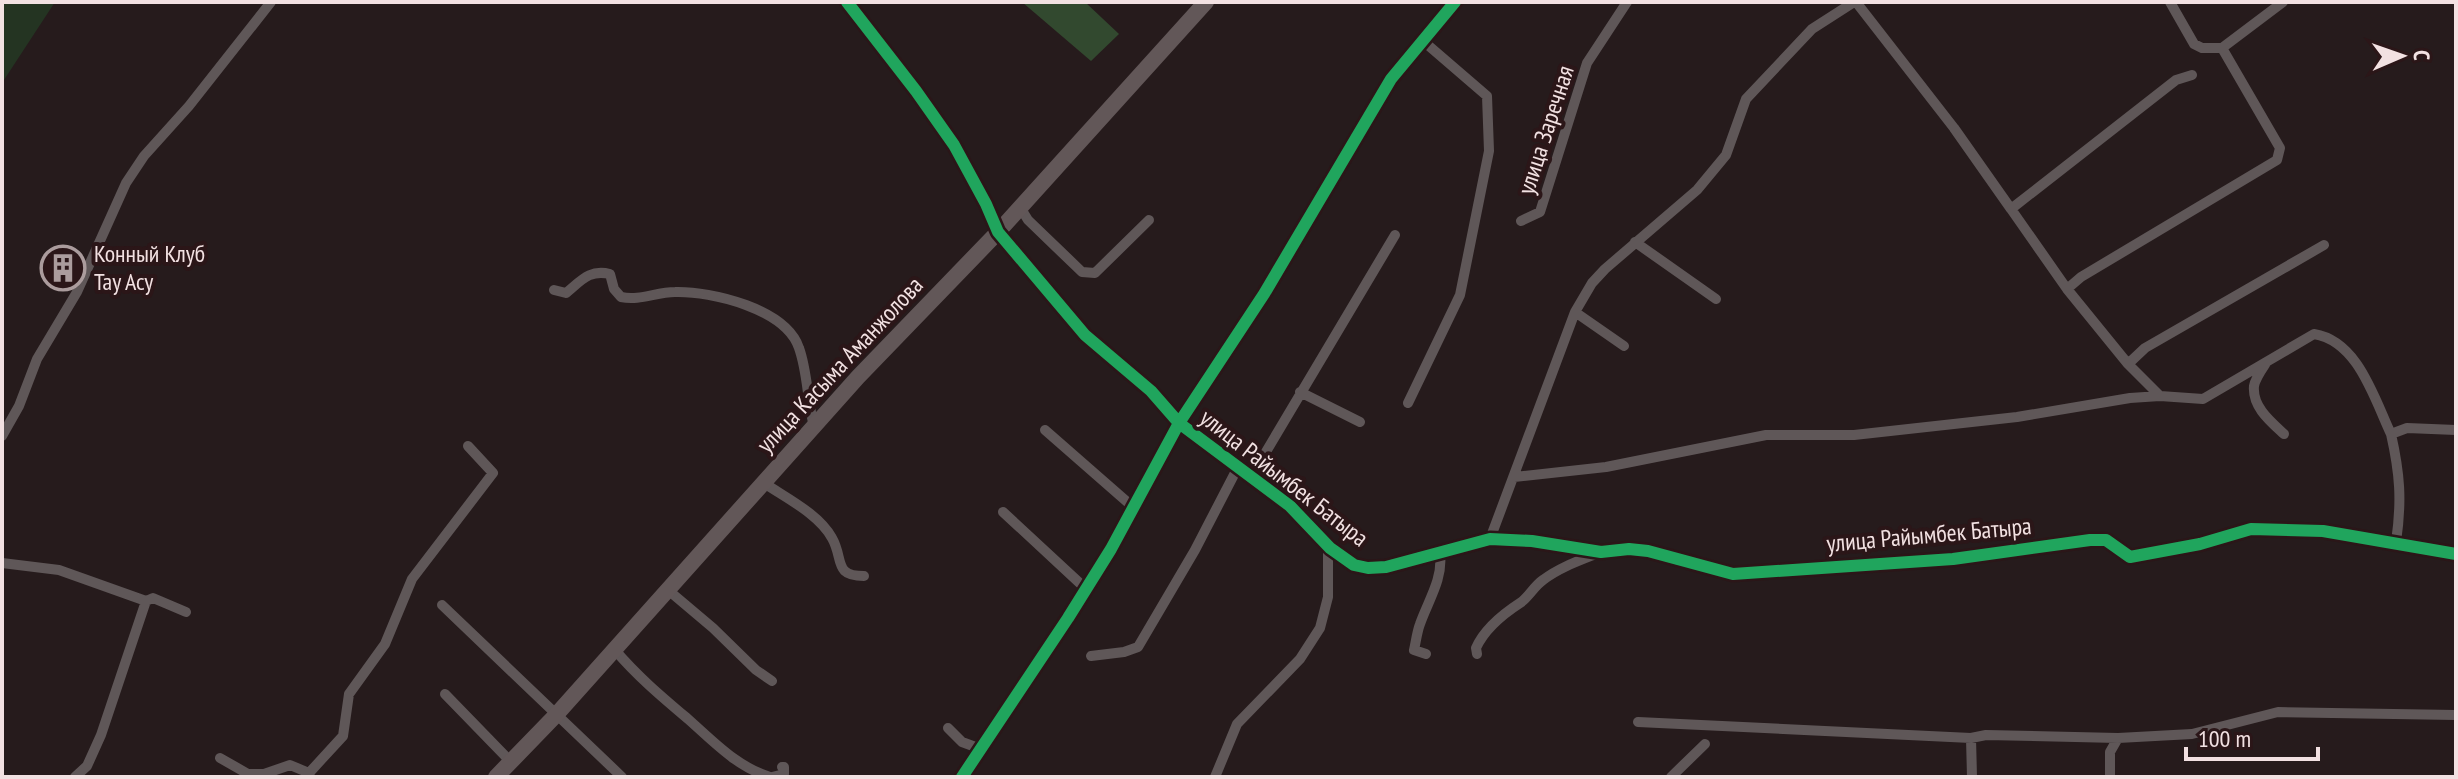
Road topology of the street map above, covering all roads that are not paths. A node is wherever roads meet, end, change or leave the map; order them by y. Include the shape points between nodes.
1 (271, 2) edge
2 (847, 2) edge
3 (1206, 2) edge
4 (1455, 2) edge
5 (1627, 2) edge
6 (1855, 2) edge
7 (2170, 2) edge
8 (2283, 2) edge
9 (1422, 40) junction
10 (2222, 48) junction
11 (2192, 75) dead end
12 (1020, 207) junction
13 (2011, 209) junction
14 (1149, 220) dead end
15 (1521, 221) dead end
16 (998, 232) junction
17 (1395, 235) dead end
18 (1635, 242) junction
19 (2324, 245) dead end
20 (2067, 289) junction
21 (554, 290) dead end
22 (1716, 299) dead end
23 (1575, 312) junction
24 (1624, 346) dead end
25 (2266, 361) junction
26 (2128, 364) junction
27 (1300, 392) junction
28 (2160, 396) junction
29 (1408, 403) dead end
30 (1360, 422) dead end
31 (1179, 423) junction
32 (814, 426) junction
33 (1045, 430) dead end
34 (2456, 430) edge
35 (2284, 434) dead end
36 (2391, 434) junction
37 (2, 436) edge
38 (468, 446) dead end
39 (1238, 467) junction
40 (1251, 477) junction
41 (1514, 477) junction
42 (764, 483) junction
43 (1133, 507) junction
44 (1003, 512) dead end
45 (1490, 539) junction
46 (2396, 542) junction
47 (1328, 546) junction
48 (1601, 552) junction
49 (2456, 554) edge
50 (1440, 555) junction
51 (2, 563) edge
52 (864, 576) dead end
53 (1085, 588) junction
54 (668, 590) junction
55 (146, 601) junction
56 (442, 605) dead end
57 (186, 612) dead end
58 (615, 650) junction
59 (1426, 654) dead end
60 (1477, 654) dead end
61 (1091, 656) dead end
62 (772, 681) dead end
63 (445, 694) dead end
64 (556, 715) junction
65 (2456, 715) edge
66 (1638, 722) dead end
67 (948, 728) dead end
68 (1971, 738) junction
69 (2118, 738) junction
70 (1705, 744) dead end
71 (981, 749) junction
72 (220, 758) dead end
73 (511, 762) junction
74 (782, 767) dead end
75 (310, 775) edge
76 (75, 777) edge
77 (496, 777) edge
78 (622, 777) edge
79 (771, 777) edge
80 (962, 777) edge
81 (1215, 777) edge
82 (1671, 777) edge
83 (1972, 777) edge
84 (2110, 777) edge

1 - 37 street via 126,183 82,282 37,359
2 - 16 street, улица Райымбек Батыра via 954,145
3 - 12 main road, улица Касыма Аманжолова
4 - 9 street
5 - 15 street, улица Заречная via 1587,63 1540,212
6 - 13 street
6 - 18 street via 1812,29 1746,99 1726,155 1697,190
7 - 10 street via 2194,44
8 - 10 street
9 - 29 street via 1487,96 1489,151 1460,295
9 - 31 street via 1391,79 1264,294
10 - 20 street via 2280,148 2277,160
11 - 13 street via 2176,80
12 - 14 street via 1082,272 1095,273
12 - 16 main road, улица Касыма Аманжолова
13 - 20 street
16 - 31 street, улица Райымбек Батыра via 1085,335 1151,391
16 - 32 main road, улица Касыма Аманжолова
17 - 27 street
18 - 22 street
18 - 23 street via 1592,283
19 - 26 street via 2145,348
20 - 26 street
21 - 32 street via 566,293 588,274 606,272 621,297 684,292 757,309 793,335
23 - 24 street
23 - 41 street
25 - 28 street via 2203,399
25 - 35 street via 2254,385 2256,399 2264,416
25 - 36 street via 2314,334 2330,337 2348,352
26 - 28 street
27 - 30 street
27 - 40 street
28 - 41 street via 1854,435 1766,435 1606,467
31 - 39 street, улица Райымбек Батыра
31 - 43 street
32 - 42 main road, улица Касыма Аманжолова
33 - 43 street
34 - 36 street via 2407,428
36 - 46 street via 2400,477
38 - 75 street via 493,473 412,579 385,644 353,684 343,736
39 - 40 street, улица Райымбек Батыра
39 - 61 street via 1138,647
40 - 47 street, улица Райымбек Батыра via 1290,506
41 - 45 street
42 - 52 street via 816,520 832,538 842,570
42 - 54 main road, улица Касыма Аманжолова
43 - 53 street
44 - 53 street
45 - 48 street, улица Райымбек Батыра
45 - 50 street, улица Райымбек Батыра
46 - 48 street, улица Райымбек Батыра via 2323,531 2251,529 2130,557 2106,540 2090,540 1953,559 1733,574 1648,551
46 - 49 street, улица Райымбек Батыра
47 - 50 street, улица Райымбек Батыра via 1354,565 1368,568
47 - 81 street via 1328,597 1320,628 1300,659 1237,724
48 - 60 street via 1536,585 1480,639
50 - 59 street via 1437,583 1414,650
51 - 55 street via 59,570
53 - 71 street
54 - 58 main road, улица Касыма Аманжолова
54 - 62 street
55 - 57 street via 153,598
55 - 76 street via 101,735 87,766
56 - 64 street
58 - 64 main road, улица Касыма Аманжолова
58 - 79 street via 724,751
63 - 73 street
64 - 73 main road, улица Касыма Аманжолова
64 - 78 street
65 - 69 street via 2278,712 2192,734
66 - 68 street
67 - 71 street via 962,742
68 - 69 street
68 - 83 street
69 - 84 street via 2110,752
70 - 82 street
71 - 80 street
72 - 75 street via 248,774 290,765
73 - 77 main road, улица Касыма Аманжолова
74 - 79 street via 784,774

